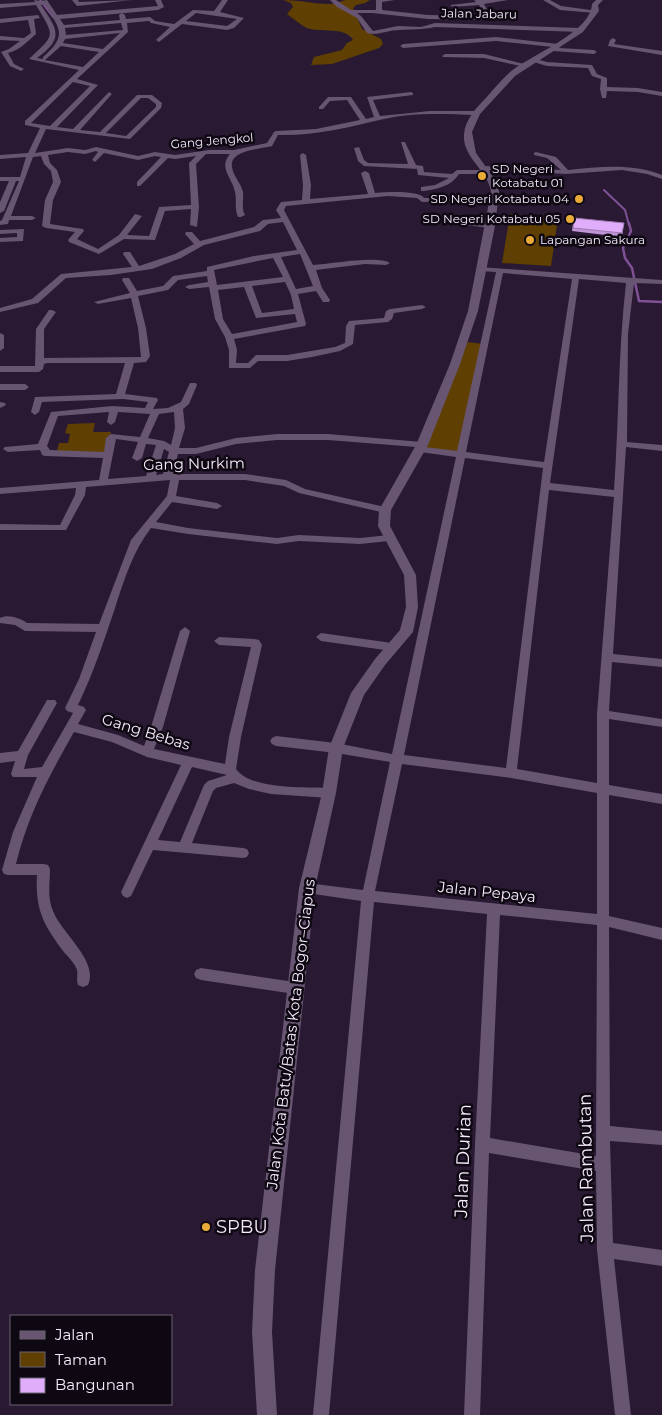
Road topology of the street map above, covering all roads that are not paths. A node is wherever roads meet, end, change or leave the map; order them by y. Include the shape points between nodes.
1 (75, 0) edge
2 (129, 0) edge
3 (158, 0) edge
4 (225, 0) edge
5 (333, 0) edge
6 (392, 0) edge
7 (505, 0) edge
8 (546, 0) edge
9 (600, 0) edge
10 (479, 1) edge
11 (41, 2) edge
12 (13, 3) edge
13 (453, 5) dead end
14 (0, 6) edge
15 (121, 11) junction
16 (379, 11) junction
17 (595, 11) junction
18 (352, 12) junction
19 (216, 13) junction
20 (54, 16) junction
21 (31, 19) junction
22 (1, 21) edge
23 (181, 22) junction
24 (124, 23) junction
25 (174, 26) junction
26 (62, 27) junction
27 (580, 30) junction
28 (126, 31) junction
29 (63, 37) junction
30 (0, 38) edge
31 (28, 40) junction
32 (159, 40) dead end
33 (613, 40) dead end
34 (632, 41) dead end
35 (50, 46) junction
36 (60, 46) junction
37 (403, 46) dead end
38 (662, 46) edge
39 (556, 48) junction
40 (104, 52) junction
41 (594, 52) dead end
42 (662, 53) edge
43 (445, 56) dead end
44 (42, 61) junction
45 (528, 62) junction
46 (21, 69) dead end
47 (84, 69) junction
48 (71, 80) junction
49 (603, 89) junction
50 (109, 94) dead end
51 (411, 94) dead end
52 (662, 94) edge
53 (604, 97) dead end
54 (321, 108) dead end
55 (476, 113) junction
56 (378, 119) junction
57 (364, 121) junction
58 (32, 125) junction
59 (48, 127) junction
60 (75, 131) junction
61 (101, 135) junction
62 (402, 143) dead end
63 (357, 148) dead end
64 (103, 150) junction
65 (236, 152) junction
66 (204, 153) junction
67 (44, 154) junction
68 (536, 154) dead end
69 (304, 155) dead end
70 (29, 156) junction
71 (166, 156) junction
72 (0, 157) edge
73 (95, 160) dead end
74 (413, 167) junction
75 (486, 170) junction
76 (566, 172) junction
77 (365, 173) dead end
78 (661, 173) edge
79 (455, 176) junction
80 (0, 179) edge
81 (13, 179) junction
82 (23, 179) junction
83 (140, 184) dead end
84 (424, 189) dead end
85 (372, 196) junction
86 (306, 201) junction
87 (493, 203) junction
88 (195, 207) junction
89 (0, 211) edge
90 (138, 216) dead end
91 (241, 216) dead end
92 (7, 218) junction
93 (32, 218) dead end
94 (285, 220) junction
95 (457, 222) dead end
96 (0, 224) edge
97 (194, 225) dead end
98 (490, 226) junction
99 (142, 229) dead end
100 (0, 232) edge
101 (189, 234) dead end
102 (122, 237) junction
103 (0, 240) edge
104 (133, 241) junction
105 (199, 245) junction
106 (303, 251) junction
107 (127, 254) dead end
108 (276, 255) junction
109 (98, 263) junction
110 (386, 263) dead end
111 (311, 268) junction
112 (483, 269) junction
113 (137, 270) junction
114 (500, 270) junction
115 (211, 273) junction
116 (576, 276) junction
117 (288, 279) junction
118 (126, 280) dead end
119 (635, 281) junction
120 (662, 282) edge
121 (247, 283) junction
122 (214, 286) junction
123 (189, 288) dead end
124 (318, 288) junction
125 (293, 292) junction
126 (134, 295) junction
127 (326, 300) dead end
128 (98, 302) dead end
129 (422, 307) dead end
130 (0, 310) edge
131 (299, 311) junction
132 (52, 312) dead end
133 (0, 335) edge
134 (229, 337) junction
135 (0, 348) edge
136 (130, 360) junction
137 (40, 362) junction
138 (0, 369) edge
139 (192, 385) dead end
140 (0, 387) edge
141 (25, 387) dead end
142 (120, 396) junction
143 (154, 400) junction
144 (175, 408) junction
145 (114, 409) junction
146 (152, 410) junction
147 (35, 412) dead end
148 (111, 422) dead end
149 (142, 440) junction
150 (161, 443) junction
151 (622, 444) junction
152 (42, 447) junction
153 (421, 447) junction
154 (662, 448) edge
155 (8, 449) dead end
156 (173, 451) junction
157 (109, 455) junction
158 (460, 456) junction
159 (138, 458) dead end
160 (549, 466) junction
161 (171, 477) junction
162 (150, 479) junction
163 (102, 483) junction
164 (81, 485) junction
165 (545, 486) junction
166 (0, 491) edge
167 (618, 494) junction
168 (169, 498) junction
169 (217, 506) dead end
170 (385, 510) junction
171 (148, 524) junction
172 (0, 527) edge
173 (389, 538) junction
174 (4, 620) dead end
175 (102, 628) junction
176 (185, 631) dead end
177 (321, 637) dead end
178 (219, 641) dead end
179 (392, 647) junction
180 (607, 657) junction
181 (662, 664) edge
182 (50, 703) dead end
183 (603, 714) junction
184 (662, 722) edge
185 (71, 727) junction
186 (276, 741) dead end
187 (336, 748) junction
188 (147, 752) junction
189 (22, 755) junction
190 (0, 758) edge
191 (397, 759) junction
192 (188, 763) junction
193 (44, 772) junction
194 (511, 772) junction
195 (233, 774) junction
196 (602, 788) junction
197 (329, 793) junction
198 (662, 800) edge
199 (150, 845) junction
200 (184, 849) junction
201 (243, 853) dead end
202 (4, 870) edge
203 (307, 888) junction
204 (128, 892) dead end
205 (368, 896) junction
206 (494, 909) junction
207 (604, 920) junction
208 (662, 934) edge
209 (201, 974) dead end
210 (83, 981) dead end
211 (295, 988) junction
212 (604, 1133) junction
213 (662, 1138) edge
214 (482, 1144) junction
215 (603, 1165) junction
216 (605, 1250) junction
217 (662, 1258) edge
218 (267, 1415) edge
219 (321, 1415) edge
220 (472, 1415) edge
221 (623, 1415) edge

1 - 2 street via 77,4
3 - 15 street via 161,7 158,8
4 - 19 street
5 - 18 street, Jalan Jabaru
6 - 16 street via 379,0
7 - 10 street
8 - 17 street via 560,8
9 - 17 main road via 595,4
10 - 13 street
10 - 16 street via 490,17 428,17
11 - 12 street
11 - 20 street via 42,12
12 - 14 street
12 - 22 street via 8,16
15 - 20 street
15 - 24 street
16 - 18 street
17 - 27 main road
18 - 27 street, Jalan Jabaru via 373,34 435,25
19 - 23 street via 193,12
19 - 23 street via 241,19 227,28
20 - 21 street
20 - 26 street
20 - 35 street
21 - 22 street
21 - 31 street via 34,33
23 - 25 street
24 - 25 street via 153,22
24 - 26 street
24 - 28 street
25 - 32 street
26 - 29 street
27 - 39 main road
28 - 29 street
28 - 40 street
29 - 36 street
30 - 31 street
31 - 46 street via 4,52 12,65
33 - 42 street via 610,44
34 - 38 street
35 - 36 street
35 - 44 street via 32,59
36 - 40 street
36 - 44 street
37 - 39 street via 496,39
39 - 41 street
39 - 45 main road
40 - 47 street
43 - 45 street via 478,55
44 - 47 street
45 - 49 street via 590,66 594,75 604,78
45 - 55 main road via 512,74
47 - 48 street
48 - 58 street via 28,121 27,124
48 - 59 street via 95,85
49 - 52 street
49 - 53 street
50 - 60 street
51 - 56 street via 369,98
54 - 57 street via 328,100 349,98
55 - 56 street, Gang Jengkol via 423,110
55 - 75 main road via 468,140 472,153
56 - 57 street, Gang Jengkol
57 - 65 street, Gang Jengkol via 298,134 276,133 270,145
58 - 59 street
58 - 70 street via 35,134
59 - 60 street
59 - 70 street
60 - 61 street
61 - 61 street via 131,138 160,107 159,103 150,96 138,97
62 - 74 street
63 - 74 street via 361,161 366,165
64 - 67 street, Gang Jengkol
64 - 71 street, Gang Jengkol via 138,158 155,154
64 - 73 street
65 - 66 street, Gang Jengkol
65 - 91 street via 228,160 228,167 239,192
66 - 71 street, Gang Jengkol
66 - 88 street via 192,164
67 - 70 street, Gang Jengkol
67 - 109 street via 57,182 46,226 80,231 72,240
68 - 76 street via 554,158
69 - 86 street
70 - 72 street, Gang Jengkol
70 - 82 street
71 - 83 street
74 - 79 street via 421,167 420,174
75 - 76 street
75 - 79 street via 457,172
75 - 87 main road via 494,184
76 - 78 street via 622,167
77 - 85 street
79 - 84 street via 444,184
80 - 81 street
81 - 82 street
81 - 89 street
82 - 92 street
85 - 86 street
85 - 87 street via 410,194 420,196 422,200
86 - 94 street via 280,206
87 - 98 main road
88 - 97 street
88 - 104 street via 162,206 152,238
90 - 102 street
92 - 93 street
92 - 96 street
94 - 105 street via 263,223 258,230 250,229
94 - 106 street
95 - 98 street
98 - 112 main road
99 - 104 street
100 - 103 street via 21,231 20,239
101 - 105 street
102 - 104 street
102 - 109 street
105 - 113 street via 159,264
106 - 108 street
106 - 111 street
107 - 113 street
108 - 115 street via 210,268
108 - 117 street
109 - 113 street
109 - 130 street via 64,276 35,301
110 - 111 street
111 - 124 street
112 - 114 street
112 - 153 main road via 474,311
114 - 116 street
114 - 158 street
115 - 122 street
115 - 126 street via 176,278 170,286
116 - 119 street
116 - 160 street
117 - 121 street
117 - 125 street
118 - 126 street
119 - 120 street
119 - 151 street, Jalan Rambutan via 624,334
121 - 122 street
121 - 131 street via 259,316
122 - 123 street
122 - 134 street via 219,319
124 - 125 street
124 - 127 street
125 - 131 street
126 - 128 street
126 - 136 street via 146,356 143,360
129 - 134 street via 390,310 385,320 352,323 350,341 346,346 287,358 256,358 248,366 232,366
131 - 134 street via 302,322 299,325
132 - 137 street via 40,329
133 - 135 street
136 - 137 street
136 - 142 street
137 - 138 street via 39,369
139 - 144 street via 185,404
140 - 141 street
142 - 143 street
142 - 147 street via 38,399
143 - 144 street via 169,403
143 - 146 street
144 - 146 street
144 - 156 street via 180,428
145 - 146 street
145 - 148 street
145 - 152 street via 54,414
146 - 149 street via 150,427
149 - 150 street
149 - 157 street via 111,437
149 - 159 street
150 - 156 street
150 - 162 street
151 - 154 street
151 - 167 street, Jalan Rambutan
152 - 155 street
152 - 157 street via 46,453
153 - 156 street via 328,437 277,437 236,441 196,451
153 - 158 street
153 - 170 main road
156 - 161 street
157 - 163 street
158 - 160 street
158 - 191 street
160 - 165 street
161 - 162 street, Gang Nurkim
161 - 168 street via 172,495
161 - 170 street, Gang Nurkim via 256,478
162 - 163 street, Gang Nurkim
163 - 164 street, Gang Nurkim
164 - 166 street, Gang Nurkim
164 - 172 street via 80,495 63,528
165 - 167 street
165 - 194 street
167 - 180 street, Jalan Rambutan
168 - 169 street
168 - 171 street
170 - 173 main road, Jalan Kota Batu/Batas Kota Bogor–Ciapus via 383,523
171 - 173 street via 276,541
171 - 175 street via 136,540
173 - 179 main road, Jalan Kota Batu/Batas Kota Bogor–Ciapus via 410,575 413,598 406,632
174 - 175 street via 18,622 25,627
175 - 185 street via 85,679 71,708 80,710
176 - 188 street
177 - 179 street
178 - 195 street via 256,645 235,737
179 - 187 main road, Jalan Kota Batu/Batas Kota Bogor–Ciapus via 358,694
180 - 181 street
180 - 183 street, Jalan Rambutan
182 - 189 street
183 - 184 street
183 - 196 street, Jalan Rambutan
185 - 188 street, Gang Bebas via 114,738
185 - 193 street
186 - 187 street
187 - 191 street
187 - 197 main road, Jalan Kota Batu/Batas Kota Bogor–Ciapus
188 - 192 street, Gang Bebas
189 - 190 street
189 - 193 street via 17,774
191 - 194 street
191 - 205 street
192 - 195 street, Gang Bebas
192 - 199 street
193 - 202 street
194 - 196 street
195 - 197 street, Gang Bebas via 242,782 275,789
195 - 200 street via 208,788
196 - 198 street
196 - 207 street, Jalan Rambutan
197 - 203 main road, Jalan Kota Batu/Batas Kota Bogor–Ciapus
199 - 200 street
199 - 204 street
200 - 201 street
202 - 210 street via 44,869 44,903 74,958 82,965
203 - 205 street, Jalan Pepaya
203 - 211 main road, Jalan Kota Batu/Batas Kota Bogor–Ciapus
205 - 206 street, Jalan Pepaya
205 - 219 street
206 - 207 street, Jalan Pepaya
206 - 214 street, Jalan Durian
207 - 208 street, Jalan Pepaya
207 - 212 street, Jalan Rambutan
209 - 211 street
211 - 218 main road, Jalan Kota Batu/Batas Kota Bogor–Ciapus via 265,1270 262,1340
212 - 213 street
212 - 215 street, Jalan Rambutan
214 - 215 street
214 - 220 street, Jalan Durian
215 - 216 street, Jalan Rambutan
216 - 217 street
216 - 221 street, Jalan Rambutan

